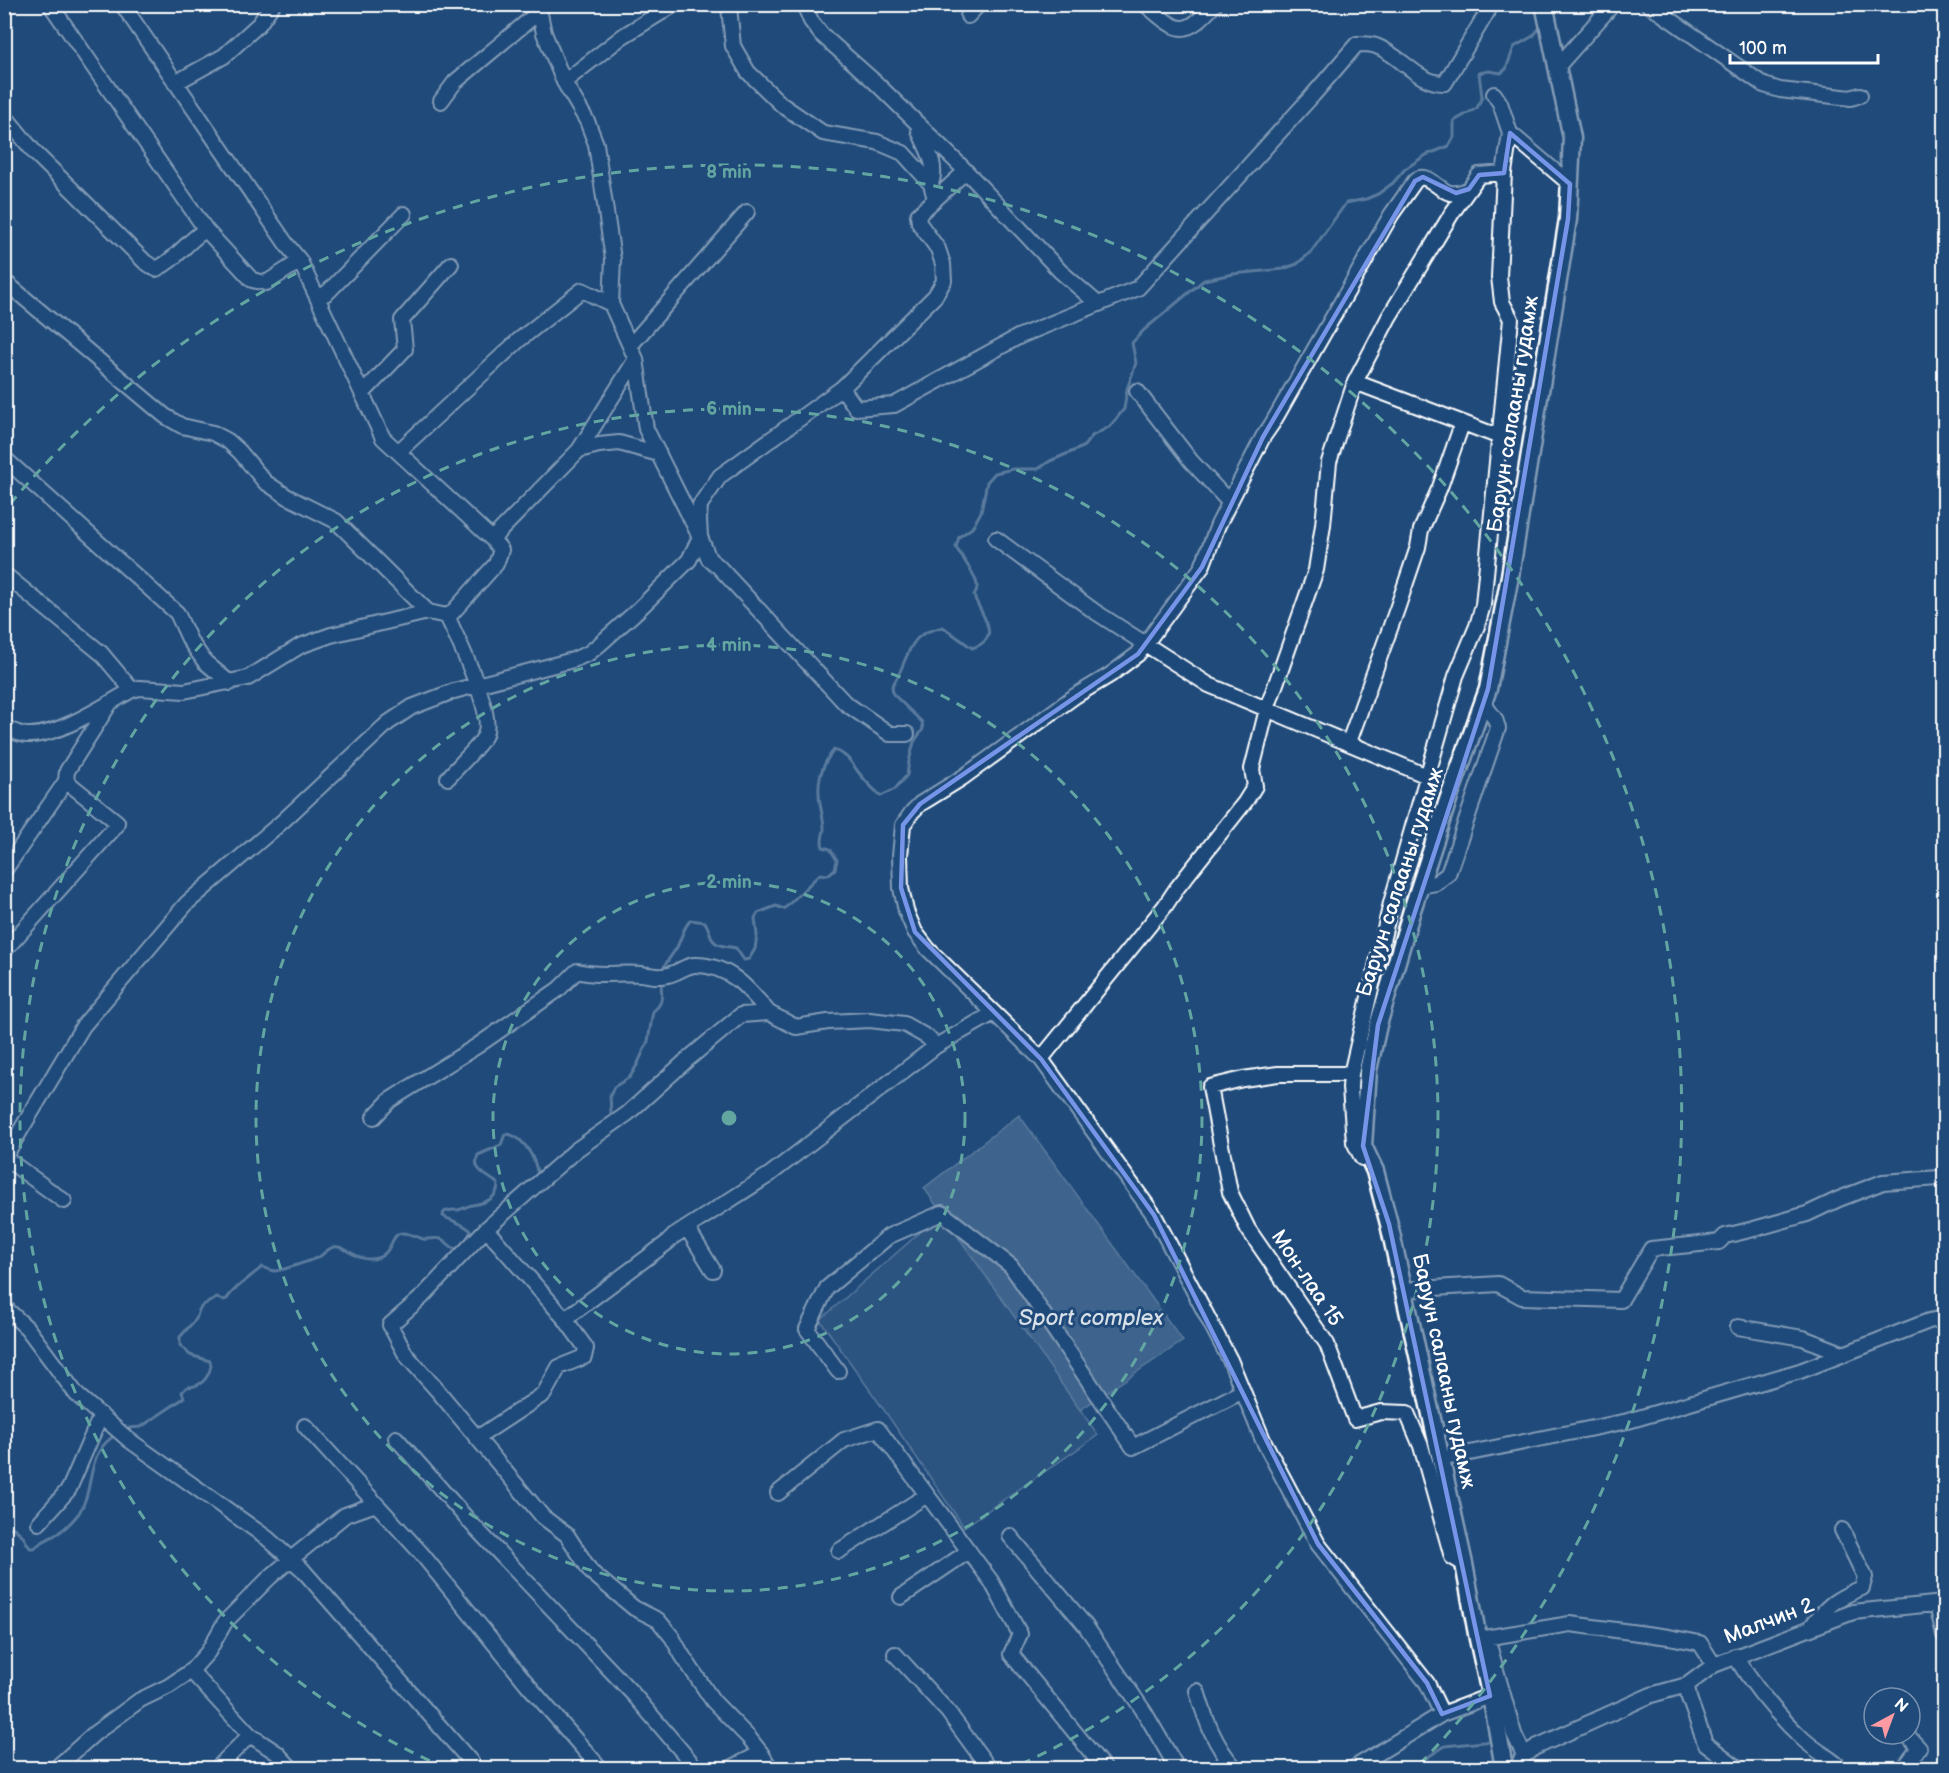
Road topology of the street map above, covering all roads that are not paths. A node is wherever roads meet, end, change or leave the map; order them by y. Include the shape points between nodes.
1 (50, 4) edge
2 (122, 4) edge
3 (675, 4) edge
4 (727, 4) edge
5 (804, 4) edge
6 (979, 4) edge
7 (1145, 4) edge
8 (1215, 4) edge
9 (1492, 4) edge
10 (1613, 4) edge
11 (1648, 4) edge
12 (269, 6) edge
13 (1544, 6) edge
14 (539, 8) edge
15 (969, 16) dead end
16 (1558, 66) junction
17 (564, 82) junction
18 (175, 83) junction
19 (1494, 94) dead end
20 (1860, 95) dead end
21 (441, 101) dead end
22 (4, 115) edge
23 (916, 124) junction
24 (1510, 133) junction
25 (966, 171) junction
26 (1504, 172) junction
27 (931, 184) junction
28 (1570, 184) junction
29 (1469, 189) junction
30 (935, 200) junction
31 (747, 212) dead end
32 (404, 214) dead end
33 (206, 230) junction
34 (300, 261) junction
35 (452, 264) dead end
36 (4, 281) edge
37 (318, 298) junction
38 (611, 304) junction
39 (1098, 304) junction
40 (630, 346) junction
41 (636, 359) junction
42 (1355, 382) junction
43 (842, 388) junction
44 (1137, 391) dead end
45 (362, 394) junction
46 (1462, 424) junction
47 (1500, 437) junction
48 (579, 450) junction
49 (398, 452) junction
50 (659, 454) junction
51 (4, 458) edge
52 (1229, 502) junction
53 (700, 537) junction
54 (492, 539) junction
55 (996, 539) dead end
56 (4, 574) edge
57 (428, 612) junction
58 (447, 616) junction
59 (1144, 645) junction
60 (230, 683) junction
61 (478, 685) junction
62 (132, 690) junction
63 (111, 702) junction
64 (1483, 703) junction
65 (1267, 708) junction
66 (4, 728) edge
67 (907, 734) dead end
68 (1349, 742) junction
69 (1427, 776) junction
70 (448, 778) dead end
71 (66, 781) junction
72 (1448, 800) junction
73 (1471, 808) junction
74 (4, 871) edge
75 (1420, 886) junction
76 (4, 951) edge
77 (994, 1012) junction
78 (769, 1013) junction
79 (936, 1046) junction
80 (1041, 1059) junction
81 (1351, 1074) junction
82 (374, 1118) dead end
83 (5, 1158) edge
84 (1939, 1178) dead end
85 (1382, 1198) junction
86 (64, 1201) dead end
87 (687, 1228) junction
88 (486, 1229) junction
89 (714, 1270) dead end
90 (1403, 1290) junction
91 (4, 1307) edge
92 (1944, 1318) edge
93 (565, 1319) junction
94 (1738, 1327) dead end
95 (1845, 1354) junction
96 (838, 1371) dead end
97 (1243, 1392) junction
98 (101, 1415) junction
99 (306, 1426) dead end
100 (396, 1438) dead end
101 (477, 1438) junction
102 (1440, 1459) junction
103 (778, 1493) dead end
104 (927, 1495) junction
105 (376, 1504) junction
106 (39, 1523) dead end
107 (1842, 1530) dead end
108 (1010, 1536) dead end
109 (839, 1551) dead end
110 (969, 1551) junction
111 (291, 1559) junction
112 (1464, 1564) junction
113 (901, 1597) dead end
114 (1940, 1604) edge
115 (1811, 1627) junction
116 (1944, 1635) edge
117 (1482, 1639) junction
118 (895, 1654) dead end
119 (1735, 1656) junction
120 (1714, 1665) junction
121 (191, 1671) junction
122 (1687, 1685) junction
123 (1197, 1691) dead end
124 (1490, 1696) junction
125 (1442, 1714) junction
126 (250, 1735) junction
127 (1917, 1746) edge
128 (761, 1753) junction
129 (1524, 1755) junction
130 (1362, 1766) edge
131 (1508, 1767) edge
132 (56, 1768) edge
133 (217, 1768) edge
134 (291, 1768) edge
135 (473, 1768) edge
136 (600, 1768) edge
137 (696, 1768) edge
138 (731, 1768) edge
139 (770, 1768) edge
140 (989, 1768) edge
141 (1104, 1768) edge
142 (1177, 1768) edge
143 (1235, 1768) edge
144 (1738, 1768) edge
145 (1841, 1768) edge
146 (1904, 1768) edge

1 - 33 street
2 - 18 street
3 - 17 street via 622,36
4 - 27 street via 733,46 748,72 782,105 823,133 877,142 903,153
5 - 23 street via 821,34
6 - 15 street
7 - 8 street via 1167,23 1185,28 1193,27
9 - 39 street via 1445,83 1425,79 1375,45 1357,44 1138,288
10 - 16 street
11 - 20 street via 1764,85 1851,98
12 - 18 street via 259,24 224,56
13 - 16 main road, Баруун салааны гудамж
14 - 17 street via 544,33
14 - 21 street via 455,82
16 - 28 main road, Баруун салааны гудамж via 1572,138
17 - 38 street via 596,144 613,259
18 - 34 street
19 - 24 street
22 - 33 street via 35,153 156,269 168,264
23 - 25 street
23 - 27 street via 931,156 935,174
24 - 26 street
24 - 28 street
25 - 30 street
25 - 39 street via 1060,270
26 - 29 street via 1479,176
26 - 47 street via 1498,277 1502,302 1511,320
27 - 30 street
28 - 64 main road, Баруун салааны гудамж via 1568,219 1510,576
29 - 42 street via 1395,306
29 - 52 street via 1448,192 1418,177 1391,215
30 - 43 street via 918,215 919,223 938,249 944,281 935,296
31 - 40 street
32 - 37 street
33 - 34 street via 252,280 266,283
34 - 37 street
35 - 45 street via 402,320 405,349
36 - 57 street via 165,416 182,426 228,441 266,482 336,521
37 - 45 street
38 - 40 street
38 - 49 street via 582,290 519,340
39 - 43 street via 1020,336 894,405 856,408
40 - 41 street
41 - 48 street
41 - 50 street via 646,429
42 - 46 street
42 - 65 street via 1329,462 1316,570
43 - 53 street via 720,476 700,505
44 - 52 street via 1191,461
45 - 49 street via 383,438
46 - 47 street
46 - 68 street via 1421,530
47 - 69 street via 1483,605 1456,676
48 - 50 street via 619,442
48 - 54 street
49 - 54 street
50 - 53 street
51 - 60 street via 177,613 205,662
52 - 59 street via 1202,567
53 - 61 street via 689,560 589,653
53 - 67 street via 709,559 845,703 890,734
54 - 58 street via 501,550 496,564
55 - 59 street
56 - 62 street via 101,653
57 - 58 street
57 - 60 street via 310,642 248,678
58 - 61 street
59 - 65 street via 1209,685
59 - 77 street via 1110,675 920,804 903,825 901,888 915,932
60 - 62 street via 184,691
61 - 70 street via 487,726 485,736
61 - 83 street via 412,707 388,723 187,903 83,1026
62 - 63 street
63 - 66 street via 45,734 25,735
63 - 71 street via 68,771
64 - 72 main road, Баруун салааны гудамж
64 - 73 street via 1498,728
65 - 68 street
65 - 80 street via 1252,769 1255,786 1245,802
68 - 69 street
69 - 81 street via 1388,913
71 - 74 street
71 - 76 street via 117,822 116,826
72 - 73 street
72 - 75 main road, Баруун салааны гудамж
73 - 75 street via 1448,874 1436,883
75 - 85 main road, Баруун салааны гудамж via 1377,1025 1368,1070 1363,1146
77 - 79 street
77 - 80 street
78 - 79 street via 796,1028 870,1020 904,1024
78 - 82 street via 733,975 716,969 695,965 662,976 591,975 577,971 477,1046 390,1100
78 - 88 street via 741,1015
79 - 87 street via 769,1175
80 - 97 street via 1154,1215
81 - 85 street via 1354,1142
81 - 112 street, Мон-лаа 15 via 1278,1074 1210,1087 1230,1192 1248,1229 1327,1344 1354,1419 1381,1412 1407,1413 1421,1446 1452,1557
83 - 86 street
84 - 90 street via 1883,1182 1807,1214 1725,1236 1719,1242 1651,1250 1621,1300 1522,1297 1498,1284
85 - 90 main road, Баруун салааны гудамж
87 - 89 street
87 - 93 street
88 - 93 street
88 - 101 street via 390,1325 406,1355
90 - 102 main road, Баруун салааны гудамж
91 - 98 street via 27,1328 77,1395
92 - 95 street
93 - 101 street via 586,1348 584,1357 559,1366 544,1394
94 - 95 street via 1803,1338
95 - 102 street via 1628,1421
96 - 97 street via 807,1329 827,1288 889,1236 942,1214 1011,1266 1133,1447
97 - 125 street via 1263,1440 1318,1544 1427,1683
98 - 106 street via 69,1490
98 - 111 street
99 - 105 street
100 - 137 street via 634,1695
101 - 128 street via 543,1517 567,1535 591,1572 634,1608 658,1620 713,1701
102 - 112 main road, Баруун салааны гудамж
103 - 104 street via 844,1440 878,1429
104 - 109 street
104 - 110 street
105 - 111 street via 345,1515
105 - 136 street
107 - 115 street via 1865,1577 1862,1588 1825,1608
108 - 142 street via 1085,1625
110 - 113 street
110 - 141 street via 991,1581 1020,1634 1011,1654
111 - 121 street via 225,1622 208,1652
111 - 135 street via 464,1753
112 - 117 main road, Баруун салааны гудамж
114 - 115 street, Малчин 2 via 1853,1612
114 - 116 street
115 - 119 street, Малчин 2
117 - 120 street, Малчин 2 via 1570,1624 1700,1643
117 - 124 main road, Баруун салааны гудамж
117 - 129 street
118 - 140 street via 948,1712
119 - 120 street, Малчин 2
119 - 145 street via 1752,1683 1805,1741
120 - 122 street
121 - 126 street
121 - 132 street via 95,1732
122 - 129 street via 1651,1695
122 - 144 street via 1705,1743
123 - 143 street via 1207,1725
124 - 125 street
124 - 131 main road, Баруун салааны гудамж
125 - 130 street
126 - 133 street
126 - 134 street
127 - 146 street
128 - 138 street
128 - 139 street
129 - 131 street

